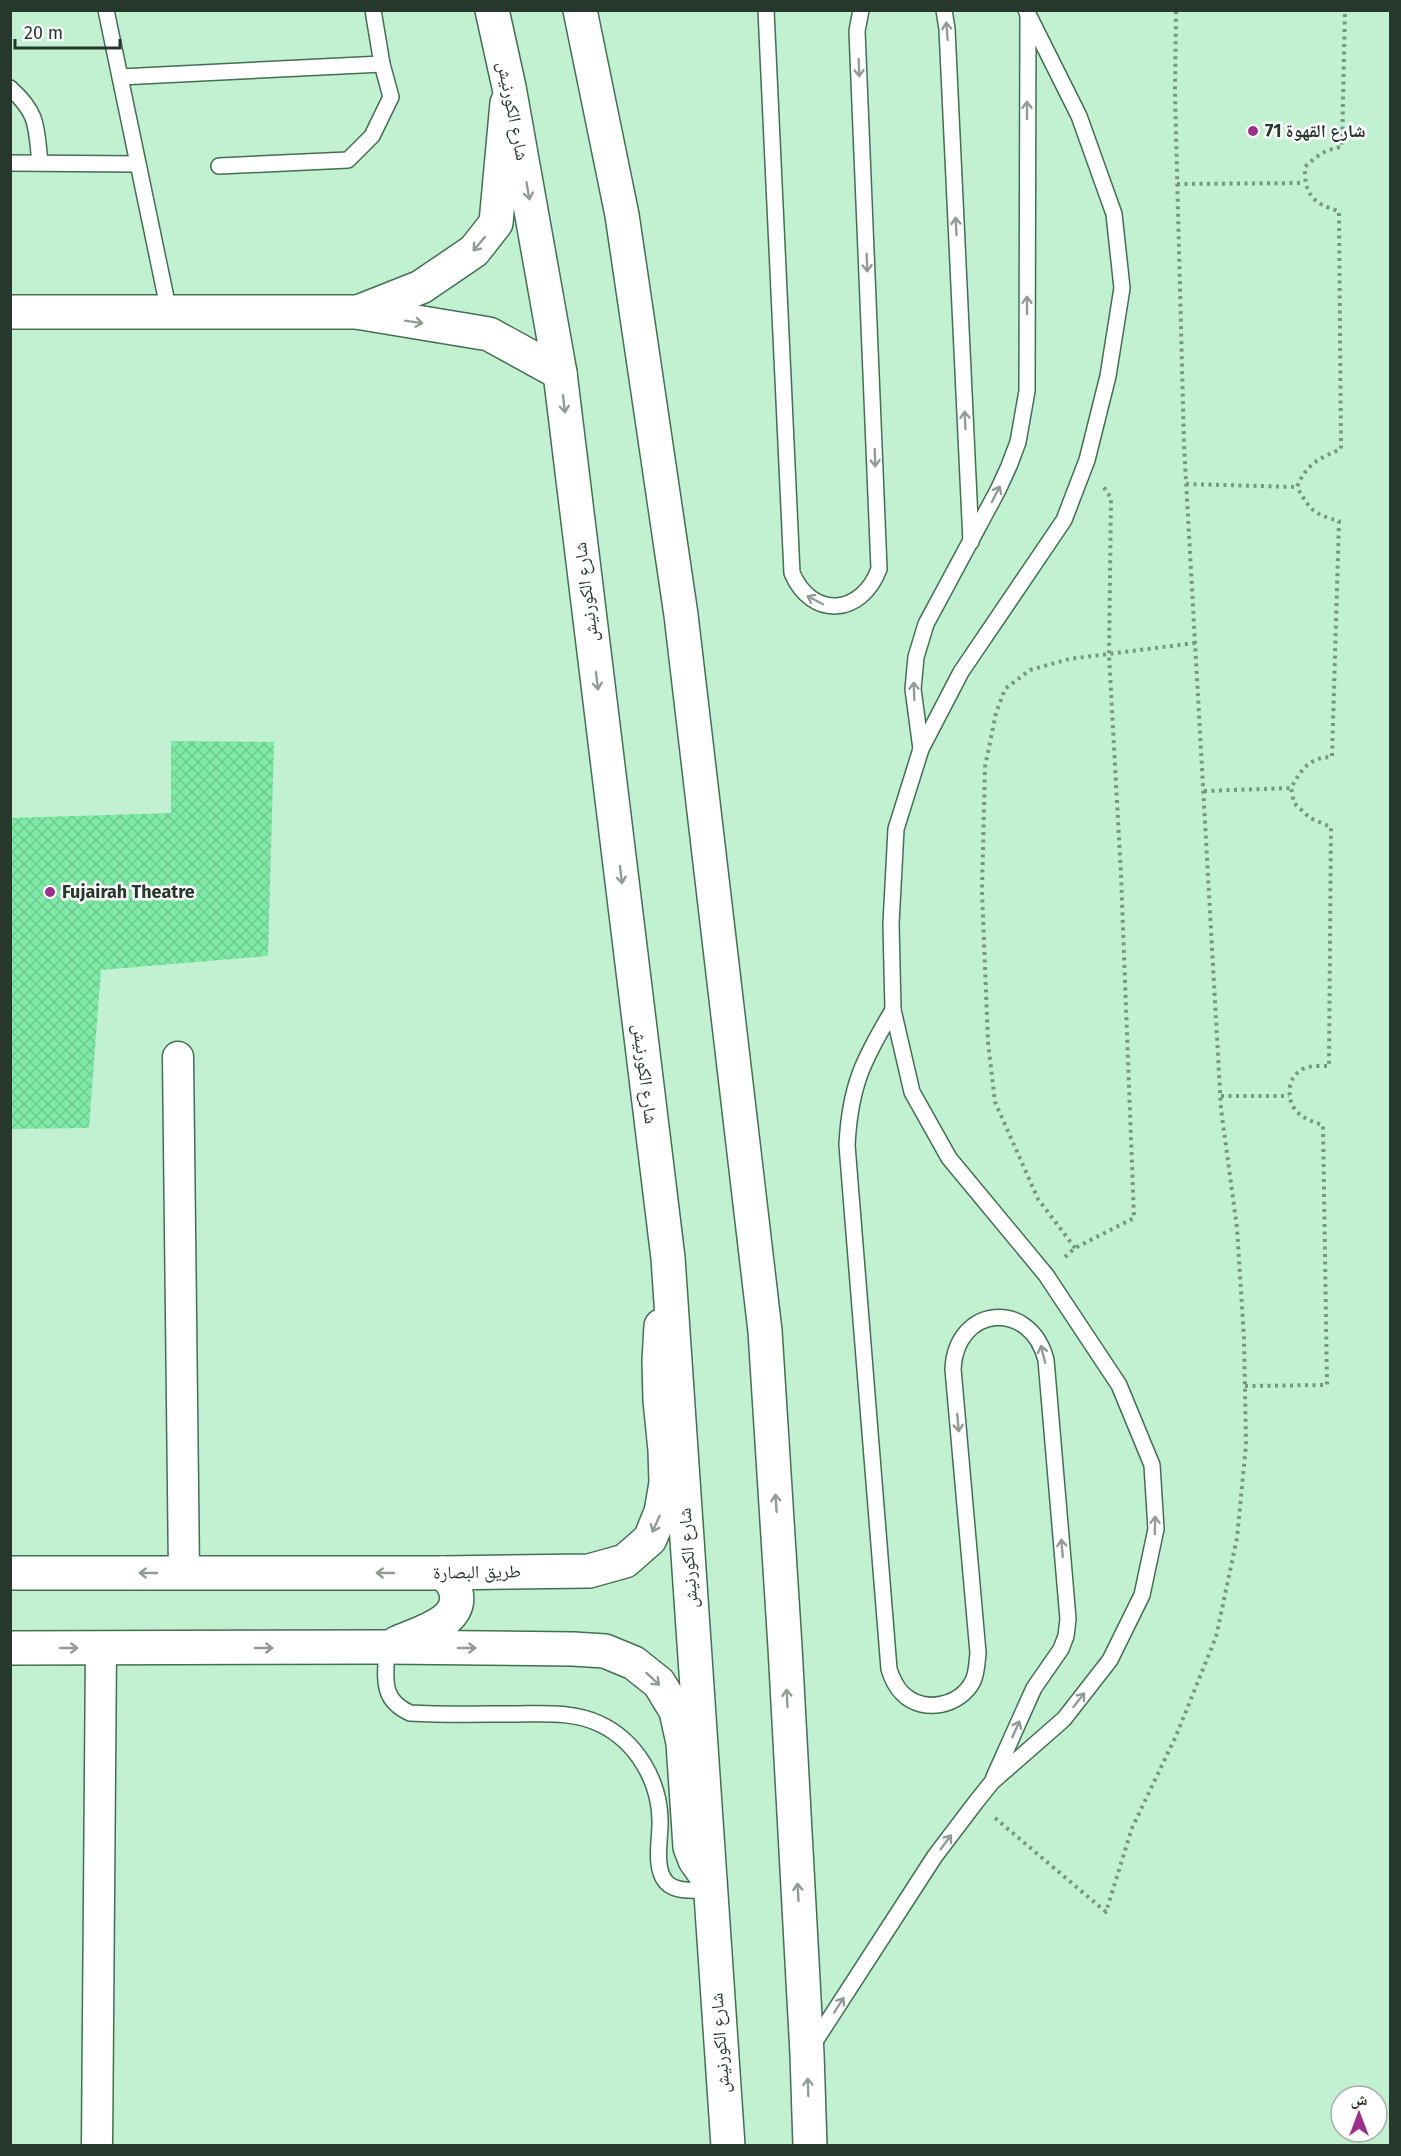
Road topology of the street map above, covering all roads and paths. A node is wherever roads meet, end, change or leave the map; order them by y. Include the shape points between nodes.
1 (106, 10) edge
2 (373, 10) edge
3 (492, 10) edge
4 (580, 10) edge
5 (766, 10) edge
6 (861, 10) edge
7 (944, 10) edge
8 (1176, 10) edge
9 (1345, 10) edge
10 (1027, 11) edge
11 (382, 64) junction
12 (120, 77) junction
13 (509, 87) junction
14 (10, 88) edge
15 (10, 163) edge
16 (40, 163) junction
17 (138, 164) junction
18 (219, 166) dead end
19 (1304, 183) junction
20 (1177, 184) junction
21 (10, 312) edge
22 (169, 312) junction
23 (356, 312) junction
24 (560, 373) junction
25 (1087, 460) junction
26 (1186, 484) junction
27 (1297, 487) junction
28 (971, 542) junction
29 (1195, 643) junction
30 (1108, 655) junction
31 (921, 749) junction
32 (1291, 788) junction
33 (1204, 791) junction
34 (893, 1010) junction
35 (178, 1057) dead end
36 (1221, 1096) junction
37 (1289, 1096) junction
38 (1075, 1248) junction
39 (668, 1258) junction
40 (1046, 1275) junction
41 (1245, 1386) junction
42 (443, 1573) junction
43 (16, 1574) edge
44 (184, 1574) junction
45 (387, 1647) junction
46 (10, 1648) edge
47 (101, 1648) junction
48 (992, 1782) junction
49 (976, 1802) junction
50 (709, 1885) junction
51 (807, 2054) junction
52 (97, 2145) edge
53 (728, 2145) edge
54 (810, 2145) edge

1 - 12 lane
2 - 11 lane
3 - 13 main road, شارع الكورنيش
51 -> 4 main road via 765,1331 681,615 622,215
6 -> 5 lane via 857,31 879,568 864,595 835,606 808,597 797,586 792,573
28 -> 7 lane
8 - 20 path
9 - 19 path via 1342,147 1317,155 1305,167
10 - 25 lane via 1079,116 1114,214 1122,288 1108,376
28 -> 10 lane via 1009,466 1027,391
11 - 12 lane
11 - 18 lane via 391,97 372,136 348,160
12 - 17 lane
13 -> 23 main road via 496,223 474,251 421,287
13 -> 24 main road, شارع الكورنيش
14 - 16 lane via 27,104 36,123
15 - 16 lane
16 - 17 lane
17 - 22 lane
19 - 20 path
19 - 27 path via 1324,207 1339,211 1341,449 1319,459 1302,473
20 - 26 path
21 - 22 main road
22 - 23 main road
23 -> 24 main road via 489,334
24 -> 39 main road, شارع الكورنيش
25 - 30 path via 1111,498
25 - 31 lane via 1064,520 962,672
26 - 27 path
26 - 29 path
27 - 32 path via 1308,506 1320,516 1339,521 1332,757 1321,757 1302,768
31 -> 28 lane via 913,689 916,657 926,624
29 - 30 path
29 - 33 path
30 - 38 path via 1134,1218
30 - 38 path via 1069,659 1030,670 1005,689 985,767 982,891 988,1042 995,1102 1038,1199
31 - 34 lane via 896,829 891,924
32 - 33 path
32 - 37 path via 1294,803 1310,819 1331,827 1329,1066 1301,1070 1291,1080
33 - 36 path
34 - 40 lane via 912,1092 949,1158
48 -> 34 lane via 1034,1688 1066,1636 1068,1619 1046,1360 1034,1333 1009,1318 994,1317 968,1329 954,1354 977,1667 974,1679 957,1699 932,1706 917,1703 904,1695 889,1670 847,1145 855,1085
35 - 44 street
36 - 37 path
36 - 41 path via 1237,1228
37 - 41 path via 1294,1110 1308,1121 1323,1125 1327,1385
38 - 40 path
39 -> 42 main road, طريق البصارة via 659,1361 666,1484 662,1512 650,1539 626,1561 590,1571
39 - 50 main road, شارع الكورنيش
48 -> 40 lane via 1064,1719 1110,1660 1142,1594 1156,1529 1152,1466 1119,1385
41 - 49 path via 1246,1444 1237,1538 1216,1637 1176,1736 1132,1828 1106,1912
42 -> 44 main road, طريق البصارة
42 - 45 main road via 450,1579 457,1597 451,1615
44 -> 43 main road, طريق البصارة
47 -> 45 main road
45 -> 50 main road via 573,1648 605,1651 634,1662 659,1683 676,1711 683,1743 690,1847
45 - 50 lane via 386,1689 391,1700 410,1713 573,1715 601,1724 625,1740 644,1762 656,1789 660,1872 675,1888
46 -> 47 main road
47 - 52 street
48 - 49 lane
51 -> 49 lane via 935,1856
50 - 53 main road, شارع الكورنيش
54 -> 51 main road

